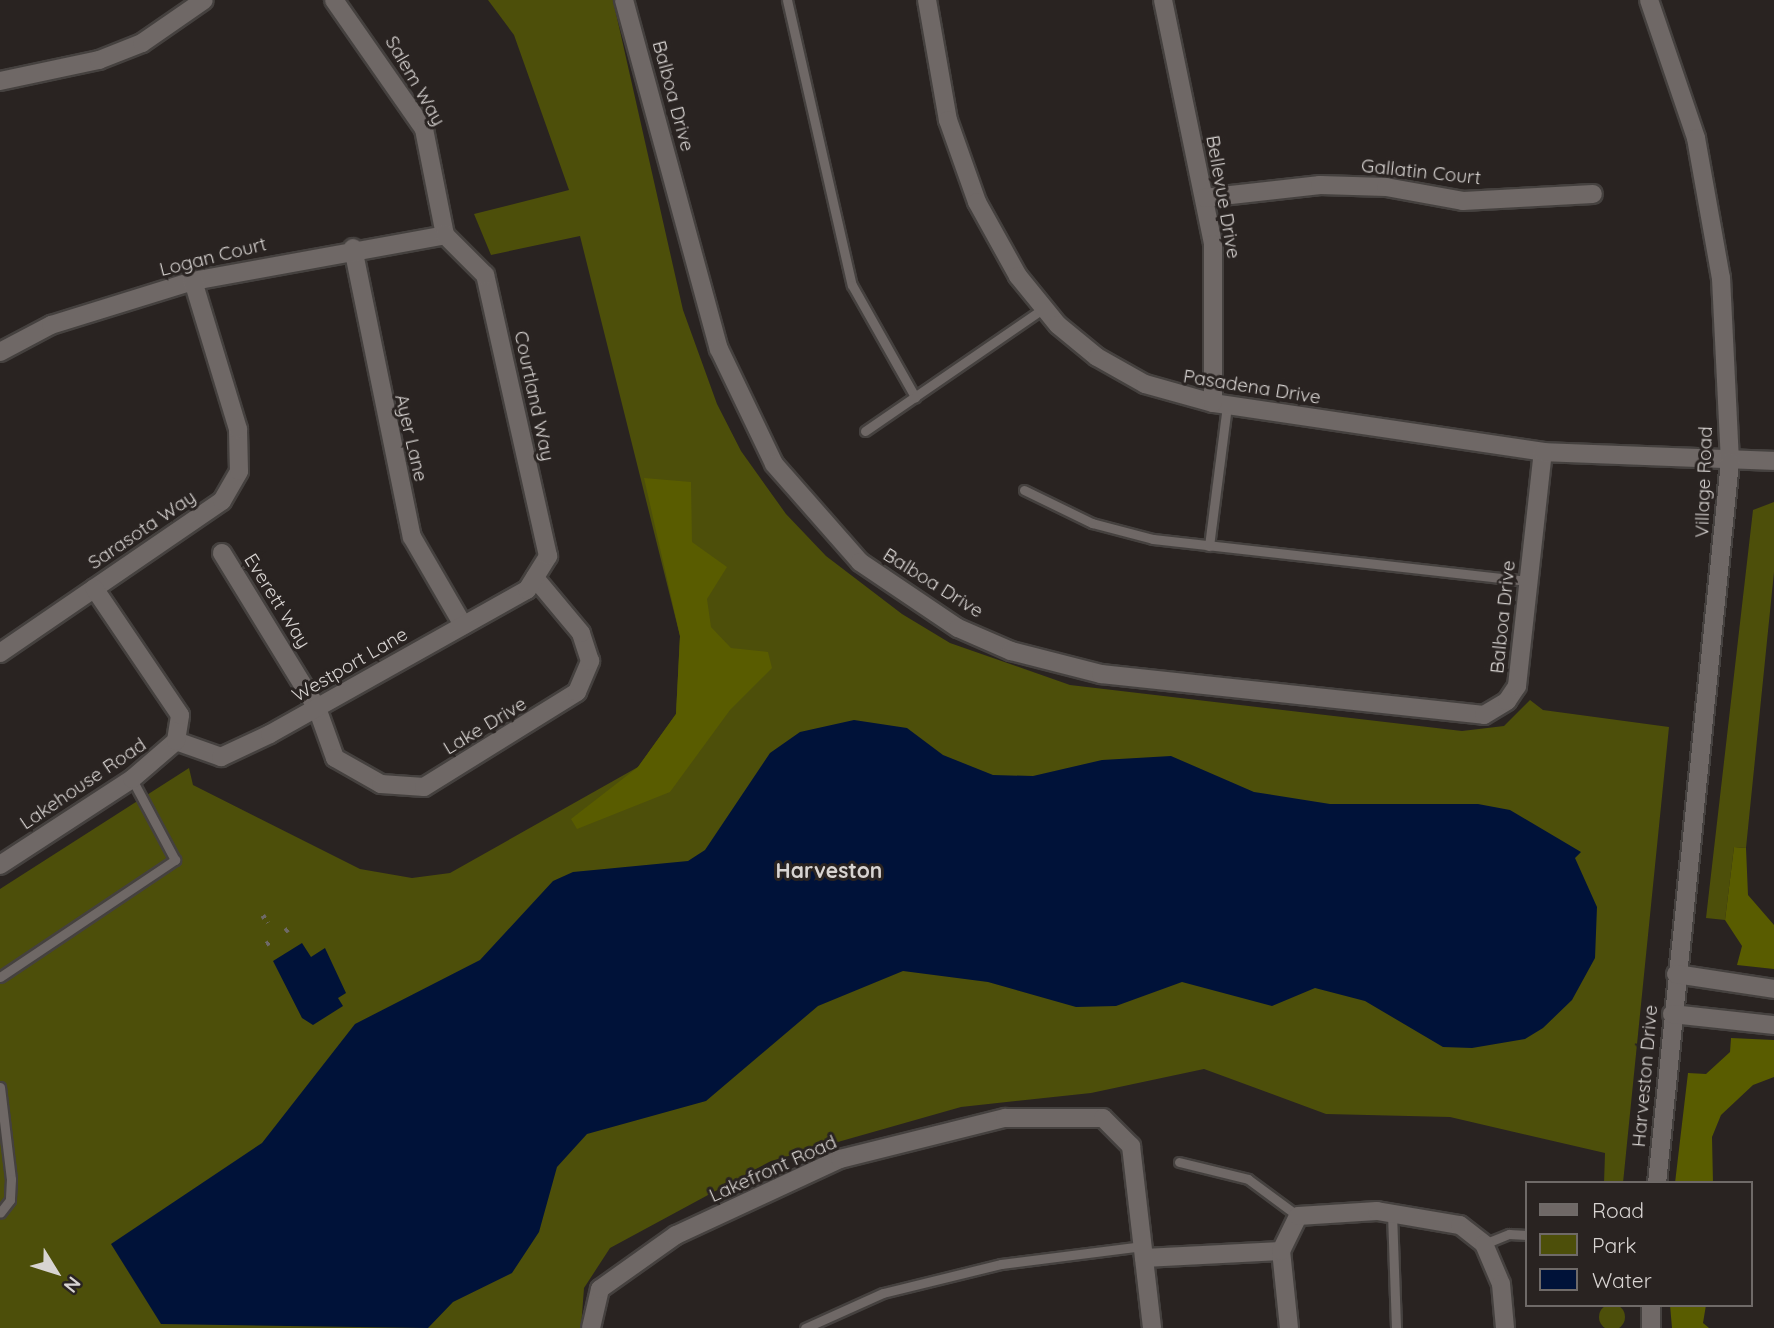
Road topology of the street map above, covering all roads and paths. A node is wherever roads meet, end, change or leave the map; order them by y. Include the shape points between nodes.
1 (204, 0) edge
2 (334, 0) edge
3 (624, 0) edge
4 (787, 0) edge
5 (927, 0) edge
6 (1163, 0) edge
7 (1649, 0) edge
8 (0, 81) edge
9 (1593, 194) dead end
10 (1204, 198) junction
11 (445, 235) junction
12 (353, 248) junction
13 (193, 281) junction
14 (1044, 308) junction
15 (0, 352) edge
16 (915, 397) junction
17 (1220, 404) junction
18 (865, 431) dead end
19 (1542, 452) junction
20 (1774, 461) edge
21 (1730, 462) junction
22 (1024, 490) dead end
23 (1209, 546) junction
24 (222, 553) dead end
25 (535, 578) junction
26 (1528, 581) junction
27 (94, 588) junction
28 (463, 625) junction
29 (0, 653) edge
30 (317, 708) junction
31 (176, 741) junction
32 (132, 779) junction
33 (0, 864) edge
34 (263, 915) dead end
35 (268, 923) dead end
36 (1676, 974) junction
37 (0, 977) edge
38 (1774, 989) edge
39 (1672, 1014) junction
40 (1774, 1025) edge
41 (0, 1087) edge
42 (1179, 1162) dead end
43 (1657, 1181) edge
44 (0, 1213) edge
45 (1392, 1213) junction
46 (1298, 1216) junction
47 (1526, 1235) edge
48 (1484, 1244) junction
49 (1281, 1251) junction
50 (1143, 1252) junction
51 (1651, 1307) edge
52 (591, 1328) edge
53 (805, 1328) edge
54 (1152, 1328) edge
55 (1289, 1328) edge
56 (1396, 1328) edge
57 (1505, 1328) edge
58 (1651, 1328) edge

1 - 8 street via 142,43 99,60
2 - 11 street, Salem Way via 424,129
3 - 26 street, Balboa Drive via 701,290 749,415 774,464 819,522 904,594 958,628 1059,666 1484,715 1507,701 1517,686
4 - 16 lane via 852,285
5 - 14 street, Pasadena Drive via 948,120 977,202 1018,276
6 - 10 street, Bellevue Drive
7 - 21 street, Village Road via 1696,138 1721,278
9 - 10 street, Gallatin Court via 1464,201 1385,187 1320,185
10 - 17 street, Bellevue Drive via 1217,319
11 - 12 street, Logan Court
11 - 25 street, Courtland Way via 485,275 492,299 548,555
12 - 13 street, Logan Court
12 - 28 street, Ayer Lane via 412,537
13 - 15 street, Logan Court via 51,325
13 - 27 street, Sarasota Way via 239,429 239,471 222,501
14 - 16 lane
14 - 17 street, Pasadena Drive via 1097,357 1164,392
16 - 18 lane
17 - 19 street, Pasadena Drive
17 - 23 lane
19 - 21 street, Pasadena Drive
19 - 26 street, Balboa Drive
20 - 21 street, Pasadena Drive
21 - 36 street, Village Road
22 - 23 lane via 1116,531
23 - 26 lane
24 - 30 street, Everett Way
25 - 28 street, Westport Lane via 527,590
25 - 30 street, Lake Drive via 581,633 590,661 577,692 532,724 424,787 381,784 335,758
27 - 29 street, Sarasota Way
27 - 31 street, Lakehouse Road via 180,715
28 - 30 street, Westport Lane
30 - 31 street, Westport Lane via 221,757
31 - 32 street, Lakehouse Road
32 - 33 street, Lakehouse Road
32 - 37 lane via 175,860
34 - 35 path
36 - 38 street
36 - 39 street, Harveston Drive
39 - 40 street
39 - 43 street, Harveston Drive
41 - 44 lane via 11,1179 10,1200
42 - 46 lane via 1248,1179
45 - 46 street
45 - 48 street via 1460,1225
45 - 56 lane
46 - 49 street
47 - 48 lane via 1509,1234
48 - 57 street via 1501,1284
49 - 50 street
49 - 55 street
50 - 52 street, Lakefront Road via 1131,1146 1104,1118 1005,1118 840,1160 676,1235 600,1289
50 - 53 lane via 961,1274 883,1293
50 - 54 street
51 - 58 street

